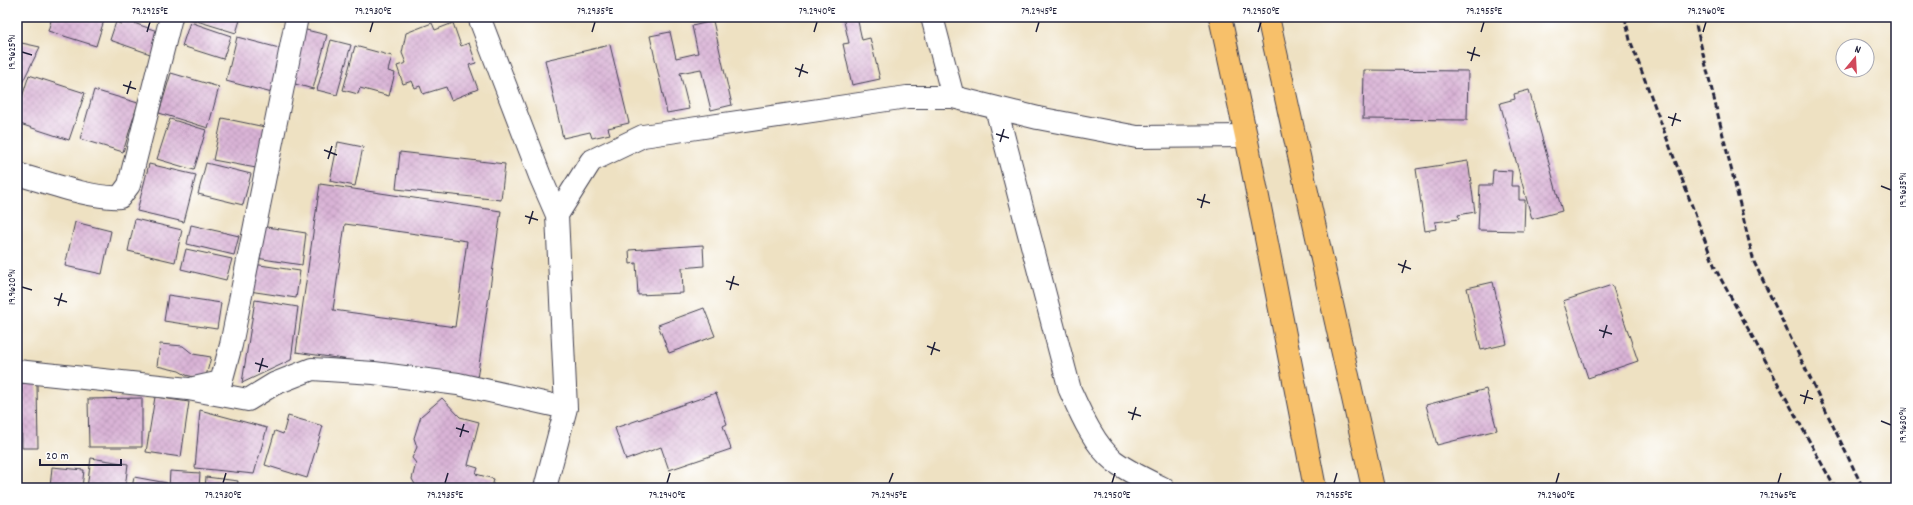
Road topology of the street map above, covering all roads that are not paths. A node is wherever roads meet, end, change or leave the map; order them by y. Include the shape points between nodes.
1 (171, 17) edge
2 (297, 17) edge
3 (480, 17) edge
4 (932, 17) edge
5 (1220, 17) edge
6 (1268, 17) edge
7 (953, 97) junction
8 (996, 108) junction
9 (1246, 136) junction
10 (17, 174) edge
11 (558, 215) junction
12 (17, 371) edge
13 (188, 389) junction
14 (566, 408) junction
15 (1369, 487) edge
16 (544, 488) edge
17 (1163, 488) edge
18 (1315, 488) edge

1 - 10 street via 129,185 120,197 79,191
2 - 13 street via 231,345 221,382
3 - 11 street via 534,161
4 - 7 street
5 - 9 main road
6 - 15 main road
7 - 8 street
7 - 11 street via 907,97 643,136 591,161
8 - 9 street via 1137,137
8 - 17 street via 1070,390 1086,423 1113,460
9 - 18 main road
11 - 14 street
12 - 13 street
13 - 14 street via 248,400 274,384 312,369 458,384
14 - 16 street

